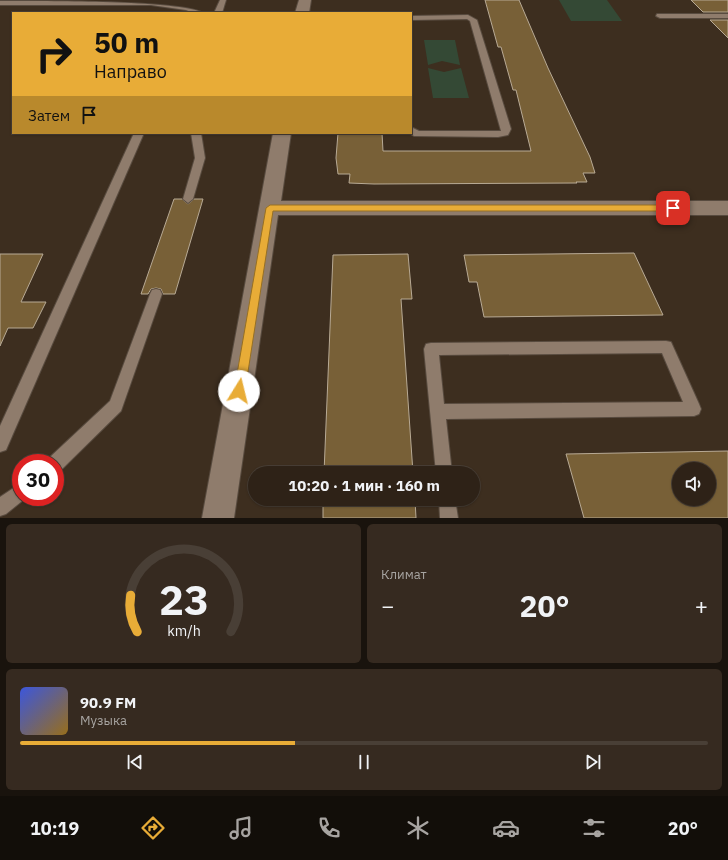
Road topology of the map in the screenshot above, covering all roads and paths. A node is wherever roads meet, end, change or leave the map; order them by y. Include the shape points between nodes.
1 (223, 0) edge
2 (305, 0) edge
3 (0, 3) edge
4 (197, 12) edge
5 (218, 12) edge
6 (302, 12) edge
7 (660, 16) dead end
8 (728, 16) edge
9 (412, 18) edge
10 (412, 131) edge
11 (139, 134) edge
12 (148, 134) edge
13 (196, 134) edge
14 (282, 134) edge
15 (133, 147) junction
16 (188, 199) dead end
17 (270, 208) junction
18 (728, 208) edge
19 (156, 294) dead end
20 (438, 412) junction
21 (0, 444) edge
22 (64, 455) edge
23 (443, 466) edge
24 (12, 499) edge
25 (448, 506) edge
26 (0, 508) edge
27 (218, 518) edge
28 (449, 518) edge

1 - 5 lane
2 - 6 street
3 - 4 lane via 151,2 188,8
7 - 8 lane
9 - 10 lane via 473,20 506,129 505,133 498,134 417,134
11 - 15 lane
12 - 15 lane
13 - 16 lane via 200,158
14 - 17 street
15 - 21 lane
17 - 18 street
17 - 27 street
19 - 22 lane via 116,406
20 - 20 lane via 431,349 666,347 694,409
20 - 23 lane
24 - 26 lane
25 - 28 lane

